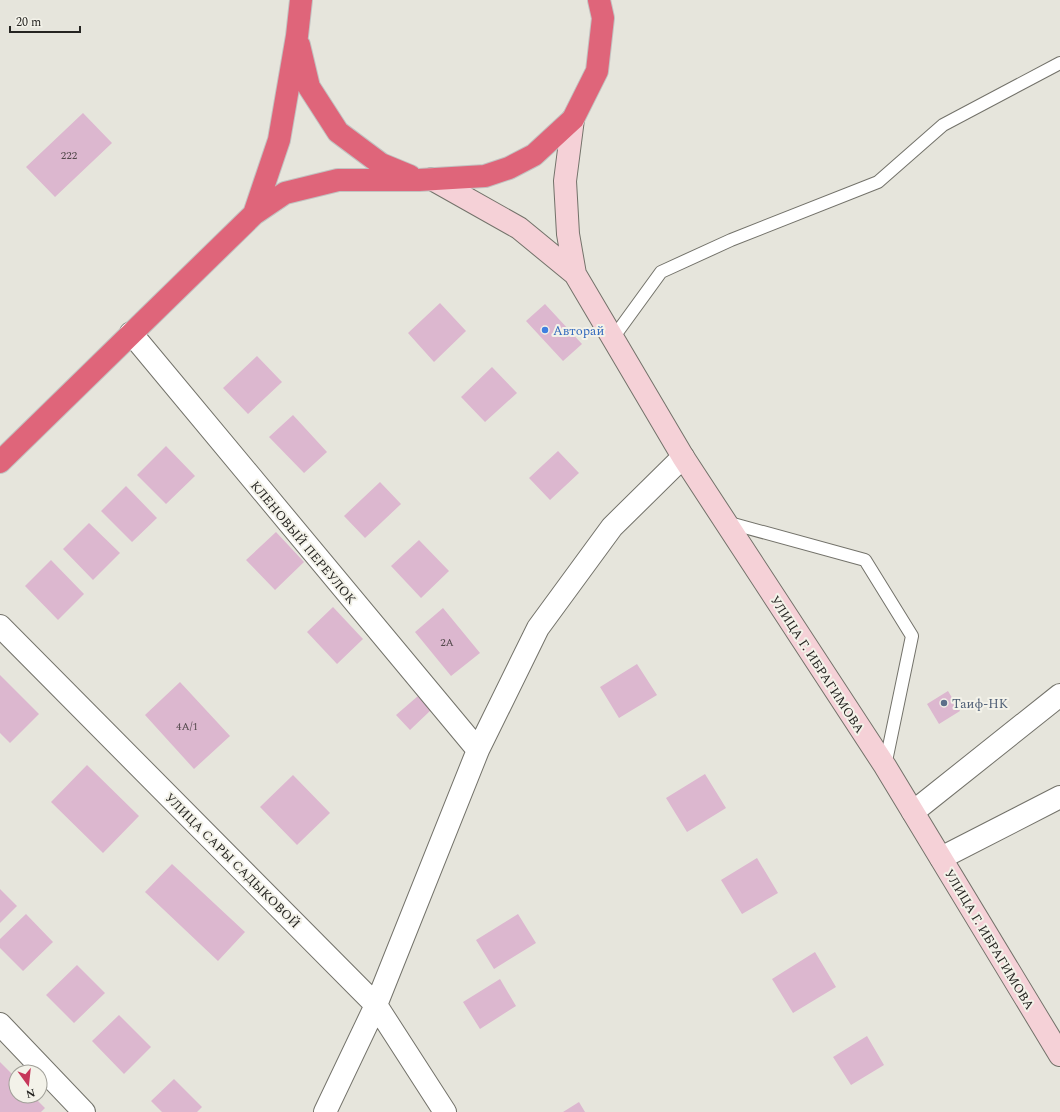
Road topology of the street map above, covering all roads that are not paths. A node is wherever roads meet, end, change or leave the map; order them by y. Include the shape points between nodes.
1 (301, 0) edge
2 (602, 6) edge
3 (297, 36) junction
4 (1060, 63) edge
5 (573, 119) junction
6 (425, 179) junction
7 (254, 214) junction
8 (575, 274) junction
9 (131, 333) junction
10 (613, 338) junction
11 (683, 457) junction
12 (0, 462) edge
13 (725, 521) junction
14 (0, 626) edge
15 (1060, 695) edge
16 (478, 750) junction
17 (885, 766) junction
18 (1060, 797) edge
19 (913, 812) junction
20 (941, 858) junction
21 (376, 1005) junction
22 (0, 1024) edge
23 (1060, 1055) edge
24 (84, 1112) edge
25 (325, 1112) edge
26 (445, 1112) edge

1 - 3 highway
2 - 5 highway via 597,71
3 - 6 highway via 309,88 338,132 381,164
3 - 7 highway via 279,140
4 - 10 lane via 943,125 878,182 731,240 661,272
5 - 6 highway via 534,155 509,168 485,176
5 - 8 street via 565,181 568,234
6 - 7 highway via 338,180 284,193
6 - 8 street via 519,228
7 - 9 highway
8 - 10 street, УЛИЦА Г. ИБРАГИМОВА
9 - 12 highway
9 - 16 street, КЛЕНОВЫЙ ПЕРЕУЛОК
10 - 11 street, УЛИЦА Г. ИБРАГИМОВА
11 - 13 street, УЛИЦА Г. ИБРАГИМОВА
11 - 16 street via 612,528 538,628
13 - 17 street, УЛИЦА Г. ИБРАГИМОВА
13 - 17 lane via 865,560 912,636
14 - 21 street, УЛИЦА САРЫ САДЫКОВОЙ
15 - 19 street
16 - 21 street
17 - 19 street, УЛИЦА Г. ИБРАГИМОВА
18 - 20 street
19 - 20 street, УЛИЦА Г. ИБРАГИМОВА
20 - 23 street, УЛИЦА Г. ИБРАГИМОВА
21 - 25 street
21 - 26 street, УЛИЦА САРЫ САДЫКОВОЙ
22 - 24 street

